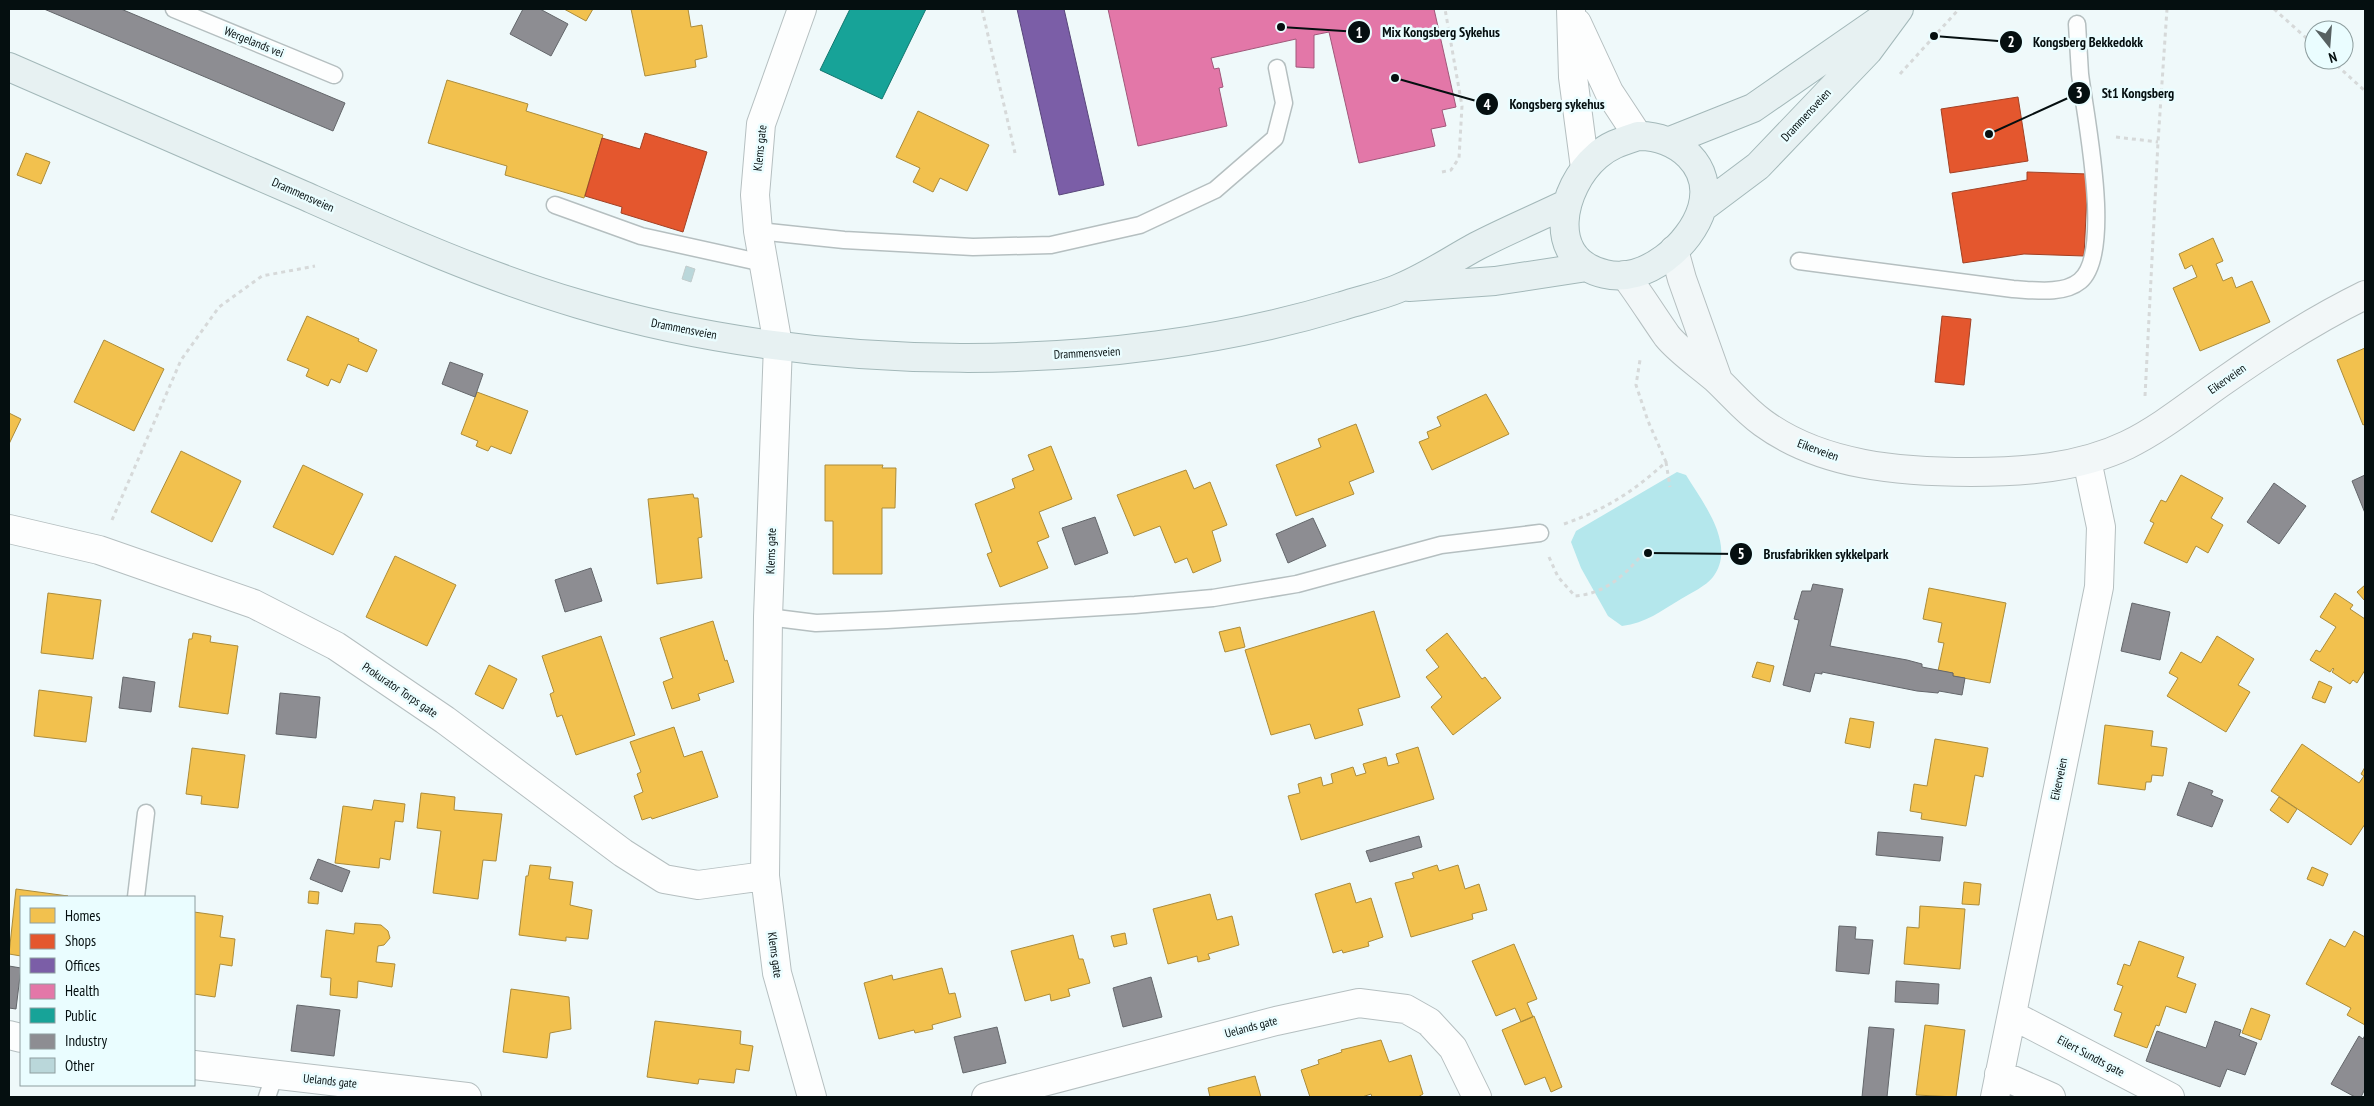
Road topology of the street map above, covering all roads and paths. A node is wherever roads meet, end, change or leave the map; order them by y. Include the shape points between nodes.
1 (174, 9) edge
2 (802, 9) edge
3 (982, 9) edge
4 (1445, 9) edge
5 (1897, 9) edge
6 (1959, 9) edge
7 (2167, 9) edge
8 (2274, 9) edge
9 (1572, 12) edge
10 (2077, 24) dead end
11 (2304, 36) edge
12 (9, 67) edge
13 (1277, 68) dead end
14 (2342, 70) edge
15 (1900, 74) dead end
16 (334, 75) dead end
17 (2365, 91) edge
18 (1638, 136) junction
19 (2117, 137) dead end
20 (1670, 141) junction
21 (2158, 142) junction
22 (1015, 153) dead end
23 (1585, 168) junction
24 (1442, 172) dead end
25 (1566, 204) junction
26 (554, 205) dead end
27 (1702, 208) junction
28 (758, 231) junction
29 (1674, 250) junction
30 (1799, 261) dead end
31 (763, 263) junction
32 (315, 266) dead end
33 (1588, 267) junction
34 (1625, 275) junction
35 (1400, 288) junction
36 (2365, 295) edge
37 (778, 345) junction
38 (1640, 360) dead end
39 (1718, 381) junction
40 (2145, 398) dead end
41 (2088, 460) junction
42 (1666, 462) junction
43 (1670, 487) dead end
44 (9, 529) edge
45 (1540, 533) junction
46 (99, 550) junction
47 (1640, 557) dead end
48 (768, 617) junction
49 (146, 813) dead end
50 (765, 876) junction
51 (136, 896) edge
52 (2012, 1016) junction
53 (195, 1066) edge
54 (271, 1086) edge
55 (1997, 1086) edge
56 (467, 1097) edge
57 (812, 1097) edge
58 (986, 1097) edge
59 (1477, 1097) edge
60 (2051, 1097) edge
61 (2170, 1097) edge

1 - 16 lane, Wergelands vei
2 - 28 street, Klems gate via 761,124 755,195
3 - 22 path
4 - 24 path via 1462,106 1459,158 1451,170
5 - 20 main road, Drammensveien via 1753,108
5 - 27 main road, Drammensveien via 1868,51 1758,166
6 - 15 path
7 - 21 path
8 - 11 path
9 - 18 street via 1609,92
9 - 23 street via 1573,77
10 - 30 lane via 2080,74 2095,186 2096,226 2092,260 2080,282 2045,291 2013,289
12 - 37 main road, Drammensveien via 393,234 526,287 638,321
13 - 28 lane via 1284,103 1275,138 1215,190 1140,225 1051,244 973,247 844,240
14 - 17 path
18 - 20 main road
18 - 23 main road via 1610,146
19 - 21 path
20 - 27 main road via 1683,148 1699,169 1703,181
21 - 40 path
23 - 25 main road
25 - 33 main road via 1566,239 1578,260
25 - 35 main road, Drammensveien via 1481,244
26 - 31 lane via 642,236
27 - 29 main road via 1690,231
28 - 31 street, Klems gate
29 - 34 main road via 1646,269
29 - 39 main road, Eikerveien
31 - 37 street, Klems gate
32 - 46 path via 262,276 218,307 181,360
33 - 34 main road via 1605,274
33 - 35 main road, Drammensveien via 1495,281
34 - 39 main road, Eikerveien via 1669,337
35 - 37 main road, Drammensveien via 1259,329 1125,350 1032,356 950,356 877,354
36 - 41 main road, Eikerveien via 2250,362 2150,432
37 - 48 street, Klems gate
38 - 42 path via 1636,385
39 - 41 main road, Eikerveien via 1748,412 1786,438 1836,457 1870,465 1940,472 1981,472 2022,470
41 - 52 street, Eikerveien via 2101,527 2099,586
42 - 43 path
42 - 45 path via 1639,486 1598,512
44 - 46 street, Prokurator Torps gate
45 - 47 path via 1558,577 1575,596 1590,595 1623,576
45 - 48 lane via 1441,545 1297,584 1213,598 887,620 816,623
46 - 50 street, Prokurator Torps gate via 254,604 336,646 445,720 664,879 698,885
48 - 50 street, Klems gate
49 - 51 lane
50 - 57 street, Klems gate via 776,973
52 - 55 street, Eikerveien
52 - 61 street, Eilert Sundts gate
53 - 54 street, Uelands gate
54 - 56 street, Uelands gate
55 - 60 street
58 - 59 street, Uelands gate via 1276,1021 1359,1003 1406,1009 1429,1022 1454,1048

